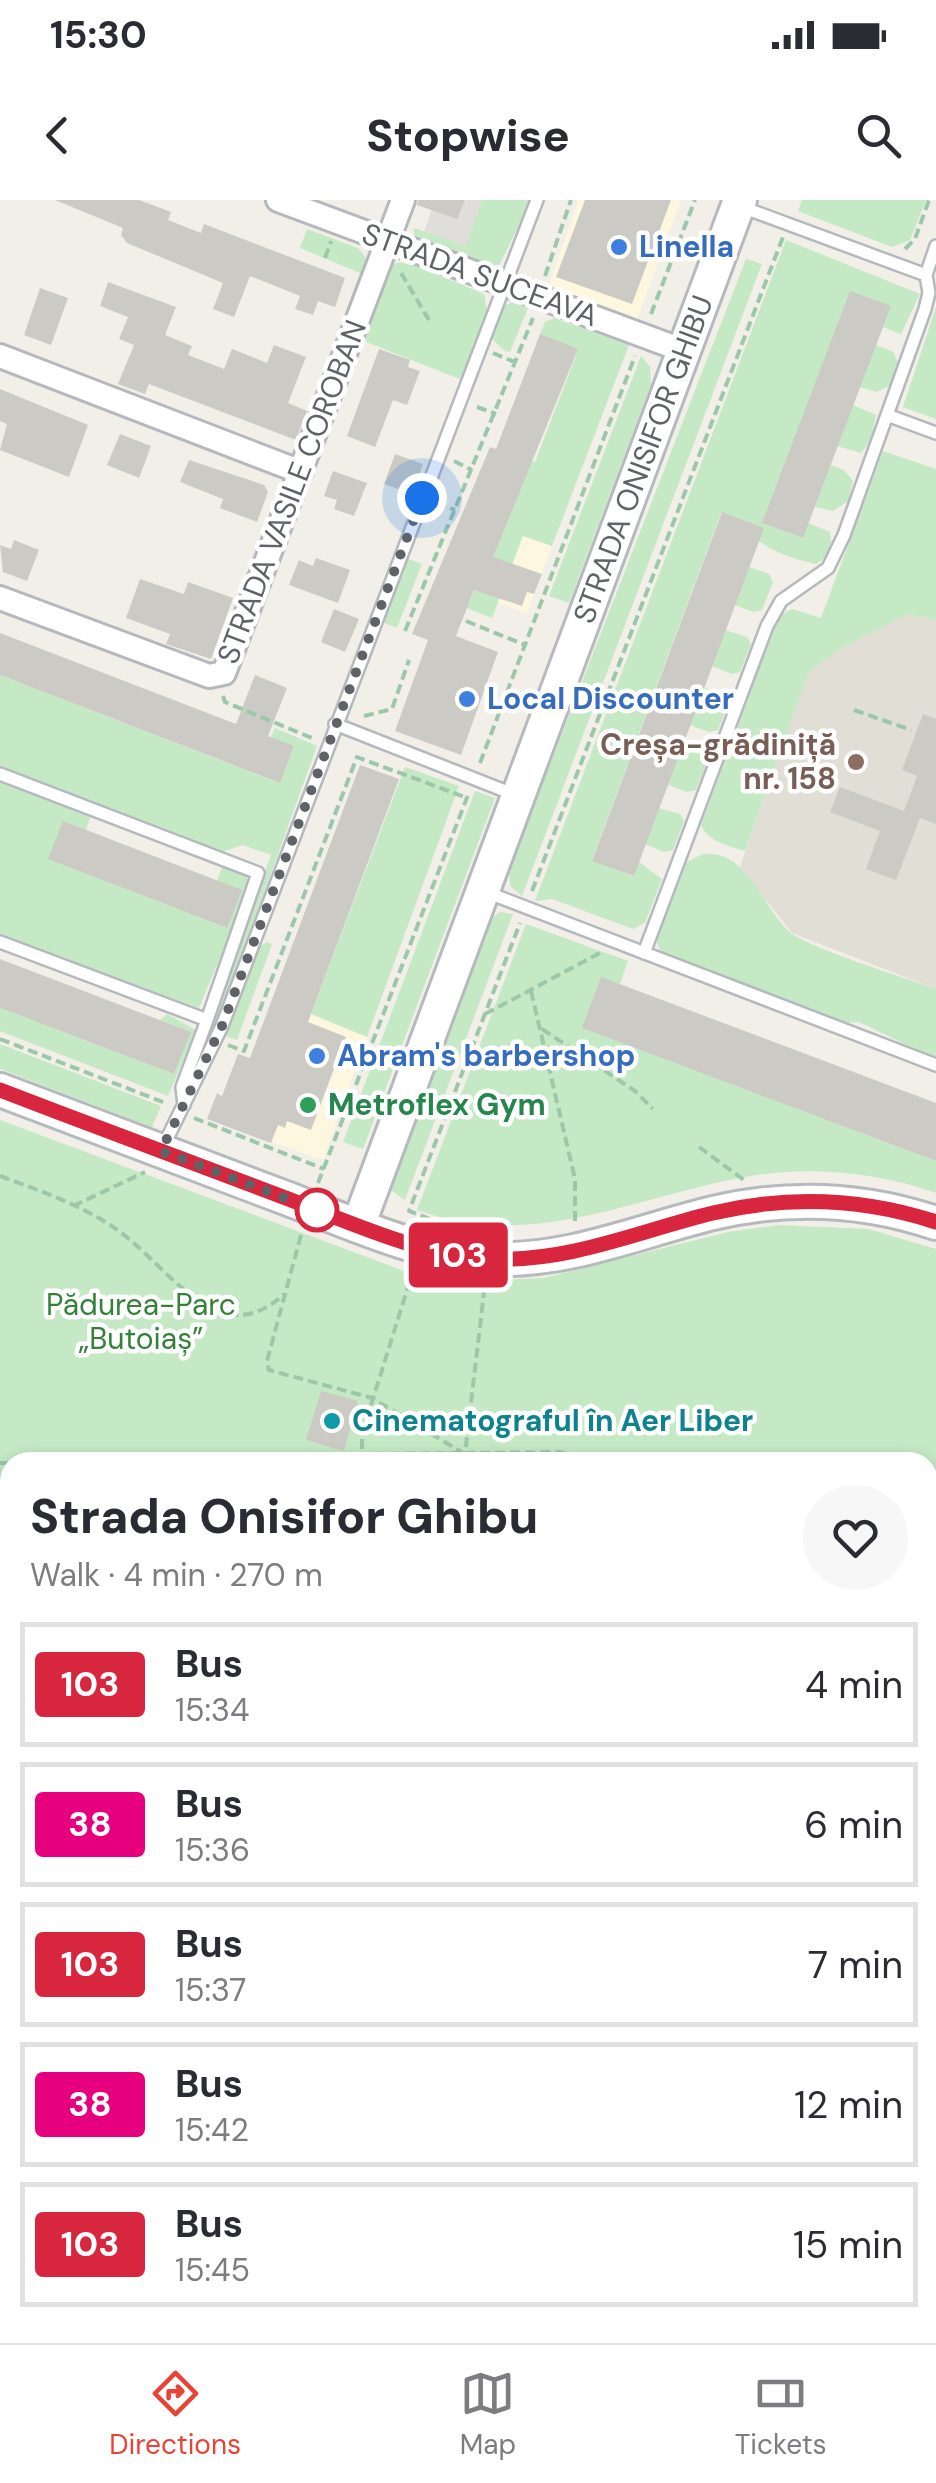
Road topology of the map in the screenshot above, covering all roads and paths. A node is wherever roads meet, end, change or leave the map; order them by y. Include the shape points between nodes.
1 (278, 200) edge
2 (404, 200) edge
3 (537, 200) edge
4 (571, 200) edge
5 (695, 200) edge
6 (929, 200) edge
7 (739, 203) edge
8 (788, 225) junction
9 (387, 245) junction
10 (936, 246) edge
11 (896, 252) dead end
12 (926, 275) junction
13 (504, 284) junction
14 (540, 298) junction
15 (429, 320) dead end
16 (642, 335) junction
17 (480, 348) junction
18 (682, 350) junction
19 (0, 356) edge
20 (517, 362) junction
21 (886, 415) junction
22 (936, 433) edge
23 (301, 472) junction
24 (0, 598) edge
25 (466, 621) dead end
26 (405, 631) dead end
27 (525, 645) junction
28 (409, 660) dead end
29 (217, 678) junction
30 (854, 710) dead end
31 (335, 724) junction
32 (911, 730) dead end
33 (328, 744) junction
34 (0, 774) edge
35 (474, 778) junction
36 (517, 795) junction
37 (482, 890) junction
38 (526, 908) junction
39 (0, 942) edge
40 (617, 943) junction
41 (644, 953) junction
42 (531, 992) junction
43 (485, 1014) junction
44 (207, 1020) junction
45 (542, 1029) junction
46 (0, 1040) edge
47 (216, 1040) junction
48 (936, 1065) edge
49 (0, 1090) edge
50 (184, 1110) junction
51 (653, 1110) dead end
52 (699, 1147) dead end
53 (161, 1151) junction
54 (324, 1168) junction
55 (0, 1176) edge
56 (744, 1180) dead end
57 (318, 1183) dead end
58 (72, 1206) junction
59 (409, 1211) dead end
60 (936, 1222) edge
61 (575, 1224) dead end
62 (301, 1225) dead end
63 (358, 1226) junction
64 (421, 1246) junction
65 (288, 1291) junction
66 (485, 1294) dead end
67 (372, 1398) junction
68 (364, 1452) edge
69 (454, 1452) edge
70 (466, 1452) edge

1 - 9 street, STRADA SUCEAVA
2 - 9 street, STRADA VASILE COROBAN
3 - 13 lane
4 - 14 path
5 - 16 path
6 - 11 path via 915,239
7 - 8 lane
7 - 18 street, STRADA ONISIFOR GHIBU
8 - 12 lane
8 - 38 path
9 - 13 street, STRADA SUCEAVA
9 - 15 path
9 - 23 street, STRADA VASILE COROBAN
10 - 12 lane
12 - 21 lane via 925,309
13 - 14 street, STRADA SUCEAVA
13 - 17 lane
14 - 16 street, STRADA SUCEAVA
14 - 20 path
16 - 18 street, STRADA SUCEAVA
16 - 27 path
17 - 20 path
17 - 31 lane
18 - 36 street, STRADA ONISIFOR GHIBU
19 - 23 street
20 - 26 path
21 - 22 lane
21 - 41 lane via 828,568 782,601 767,626
23 - 29 street, STRADA VASILE COROBAN via 228,666
24 - 29 street, STRADA VASILE COROBAN
25 - 27 path
27 - 35 path
28 - 31 path via 392,709
29 - 33 path via 225,702
30 - 32 path
31 - 33 lane
31 - 35 lane
33 - 47 lane
34 - 44 lane via 258,872
35 - 36 lane
36 - 37 street, STRADA ONISIFOR GHIBU
37 - 38 lane
37 - 63 street, STRADA ONISIFOR GHIBU
38 - 40 lane
38 - 43 path
39 - 44 lane
40 - 41 lane
40 - 42 path
41 - 48 lane
42 - 43 path
42 - 45 path
43 - 59 path
44 - 50 lane via 182,1087
45 - 51 path via 635,1090
45 - 61 path via 575,1180
46 - 50 path
47 - 50 lane
47 - 54 path via 244,1051 356,756 467,798
49 - 53 street
50 - 53 lane
50 - 54 path
52 - 56 path
53 - 58 path via 150,1170
53 - 63 street
54 - 57 path
55 - 58 path
58 - 65 path via 127,1236 173,1282 217,1310 246,1318
60 - 64 street via 869,1205 779,1202 527,1259
62 - 65 path
63 - 64 street
64 - 67 path
65 - 67 path via 269,1370
66 - 70 path
67 - 68 path
67 - 69 path

